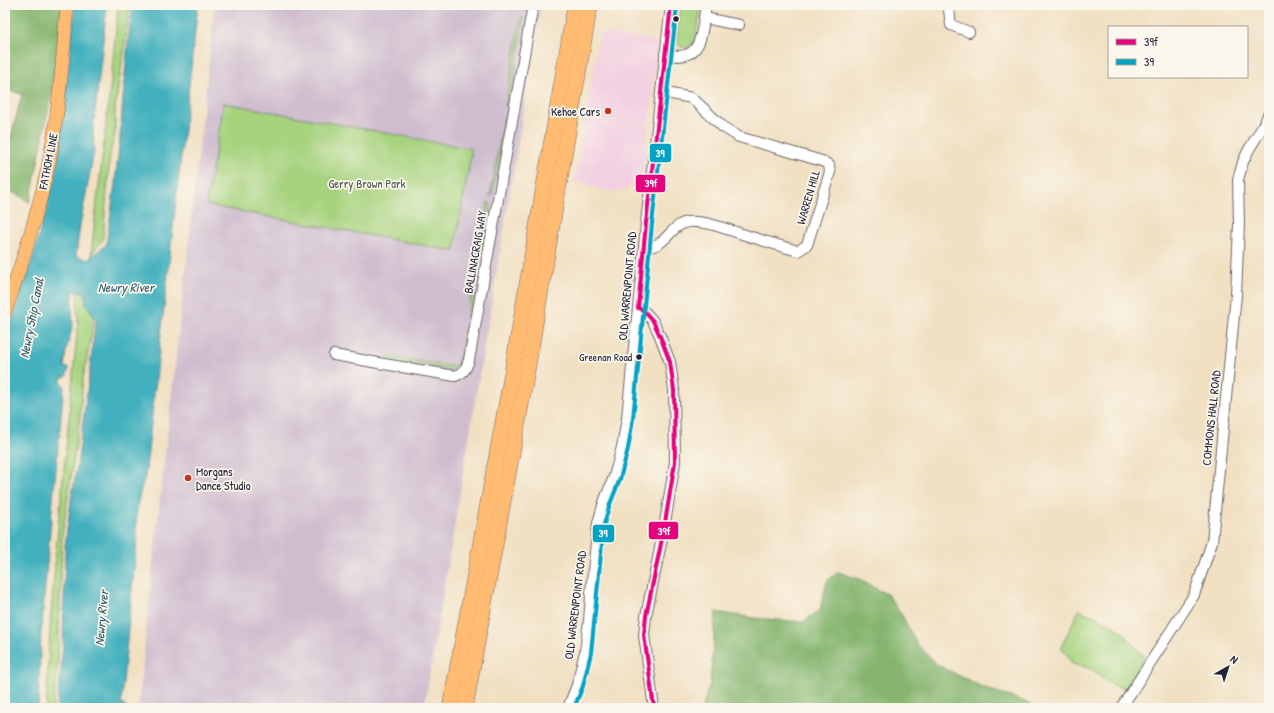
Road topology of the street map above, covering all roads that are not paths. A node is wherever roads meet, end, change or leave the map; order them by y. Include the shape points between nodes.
1 (67, 5) edge
2 (533, 5) edge
3 (575, 5) edge
4 (590, 5) edge
5 (671, 5) edge
6 (706, 5) edge
7 (952, 5) edge
8 (704, 18) junction
9 (739, 25) dead end
10 (969, 32) dead end
11 (665, 54) junction
12 (661, 92) junction
13 (1269, 113) edge
14 (644, 247) junction
15 (638, 308) junction
16 (5, 312) edge
17 (334, 355) dead end
18 (450, 708) edge
19 (465, 708) edge
20 (568, 708) edge
21 (654, 708) edge
22 (1122, 708) edge

1 - 16 main road, FATHOM LINE via 49,162 19,273
2 - 17 street, BALLINACRAIG WAY via 467,367 455,376
3 - 18 highway via 509,389
4 - 19 highway via 526,382
5 - 11 street, OLD WARRENPOINT ROAD
6 - 8 street
7 - 10 street via 949,10 951,25
8 - 9 street
8 - 11 street via 701,36 693,52 686,55
11 - 12 street, OLD WARRENPOINT ROAD
12 - 14 street, OLD WARRENPOINT ROAD
12 - 14 street, WARREN HILL via 692,98 723,127 740,137 822,161 829,165 830,172 807,245 798,251 706,223 688,222 675,228 654,247
13 - 22 street, COMMONS HALL ROAD via 1248,151 1238,180 1236,295 1212,542 1194,596
14 - 15 street, OLD WARRENPOINT ROAD
15 - 20 street, OLD WARRENPOINT ROAD via 630,395 622,447 598,522 585,652
15 - 21 street via 653,321 660,336 670,362 674,390 675,462 644,635

